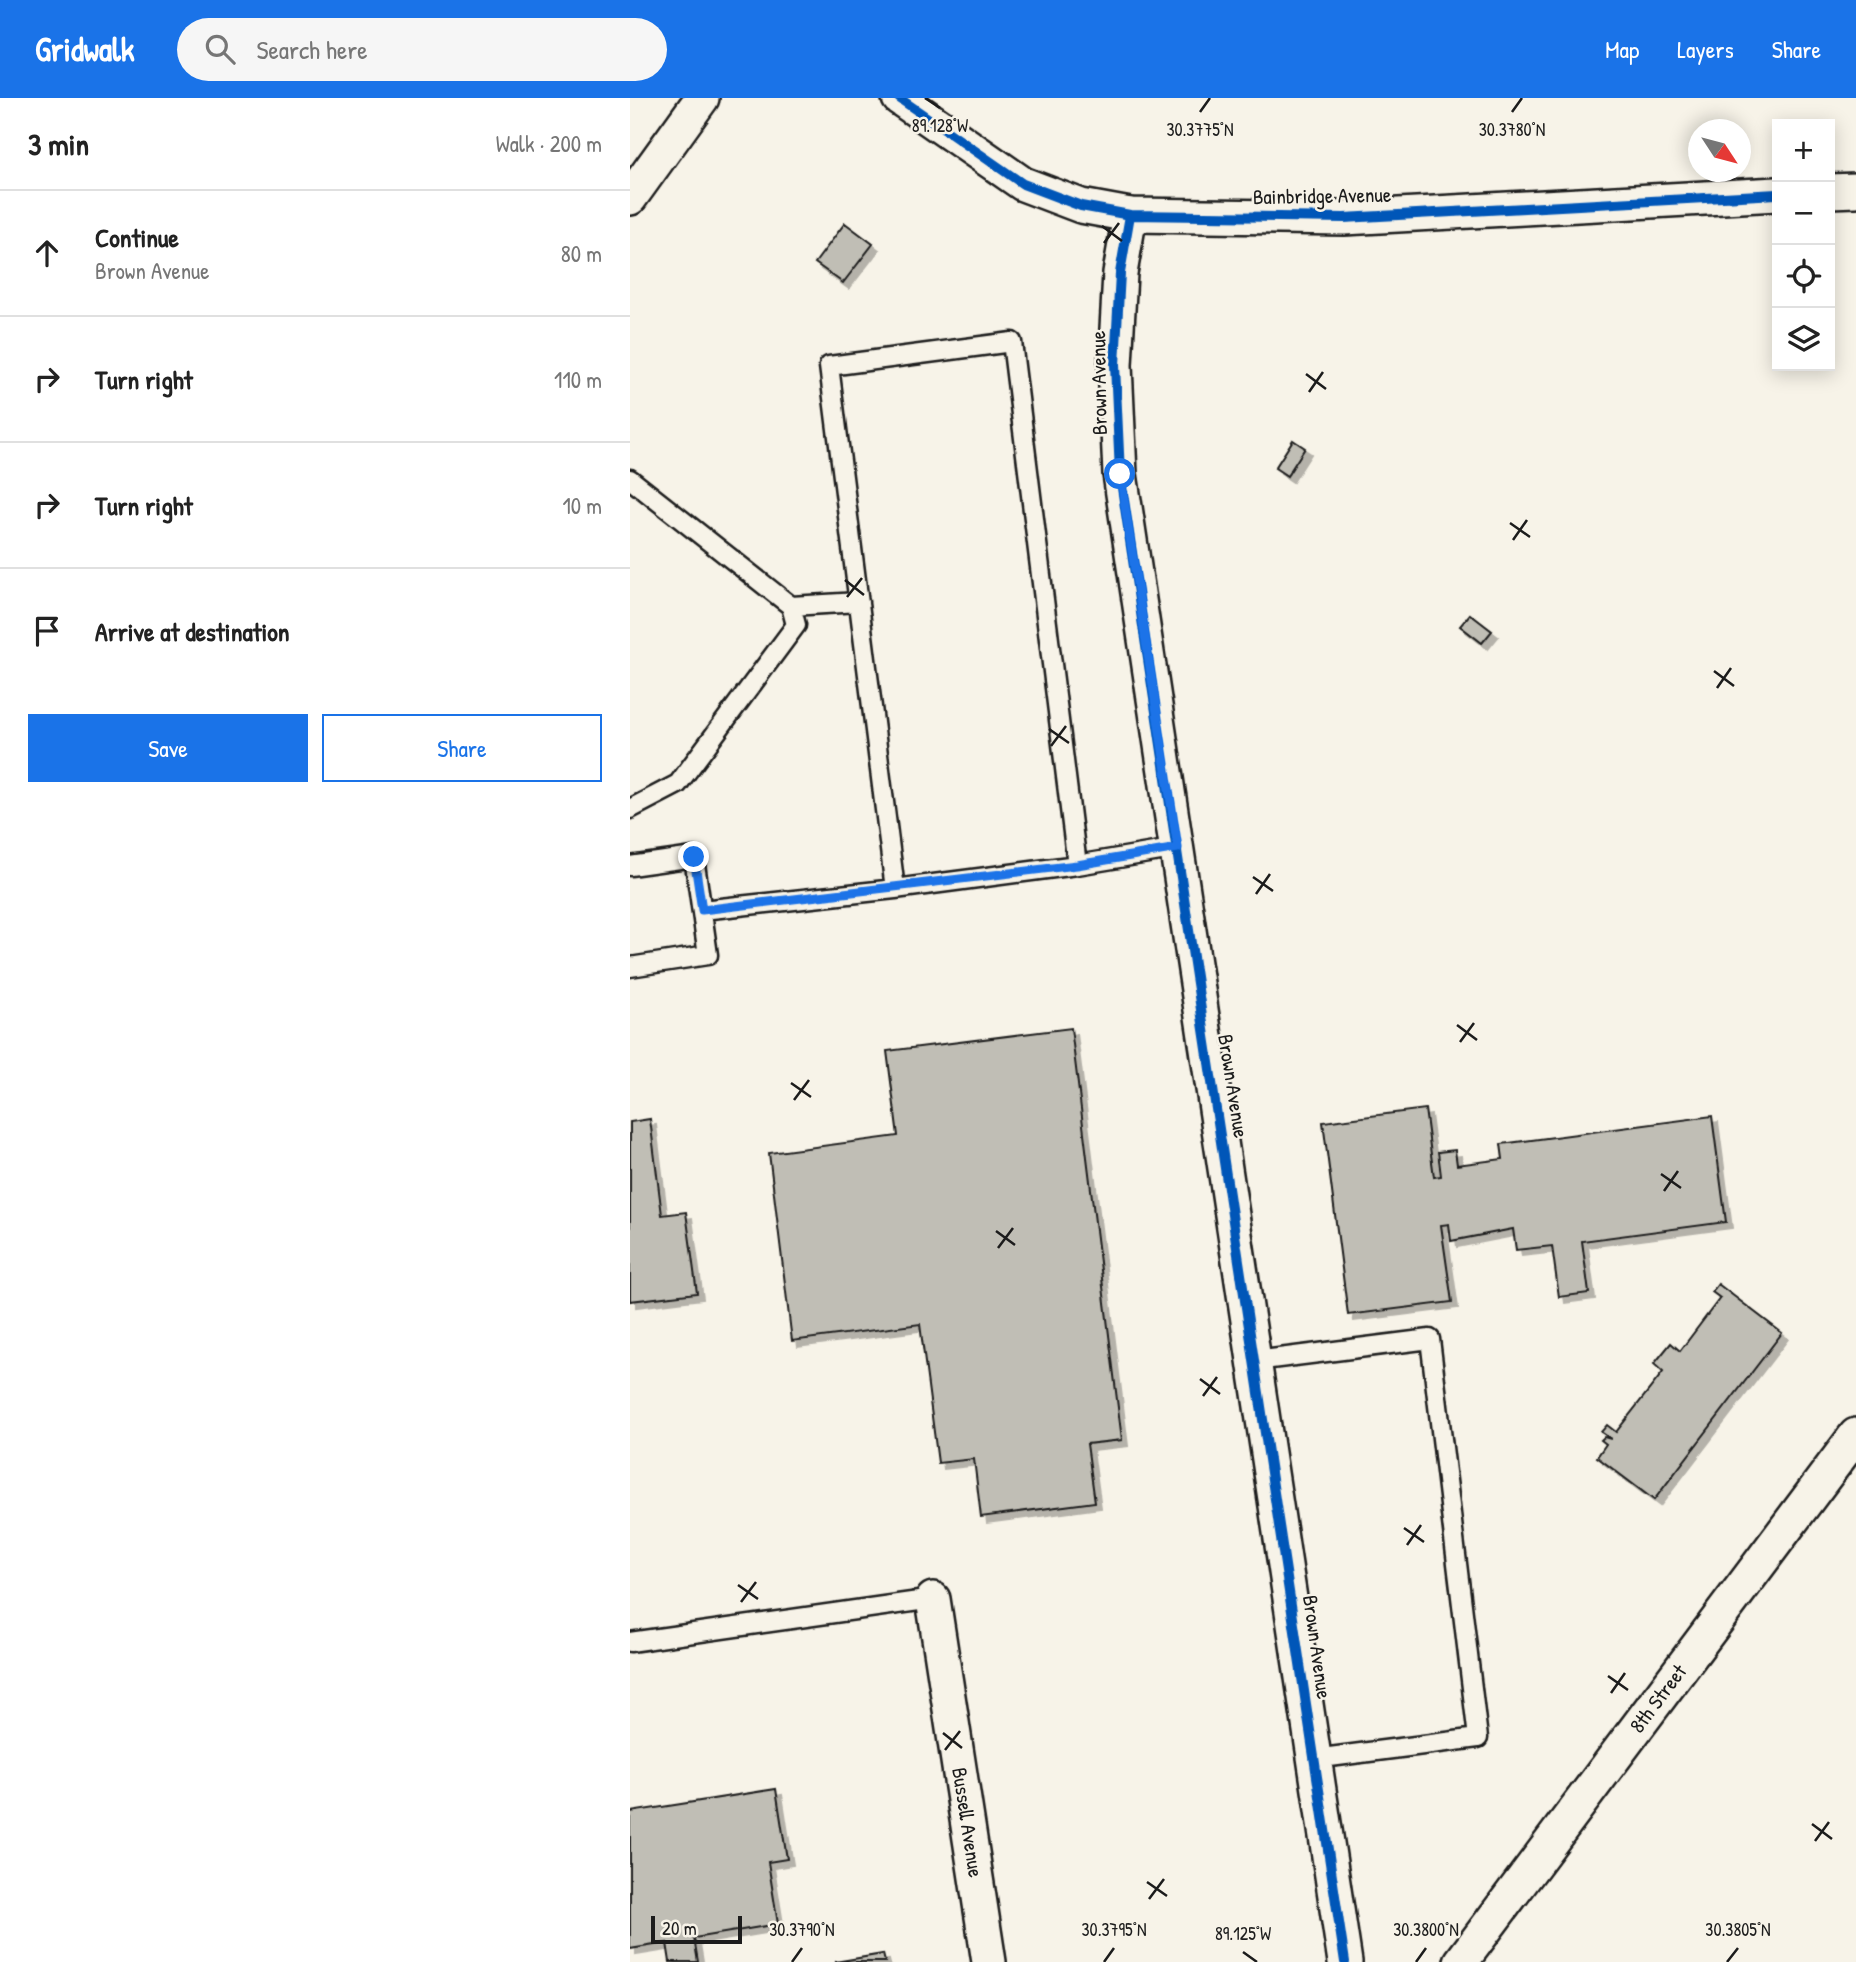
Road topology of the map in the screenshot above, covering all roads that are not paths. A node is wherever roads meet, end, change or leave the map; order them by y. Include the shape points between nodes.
1 (702, 98) edge
2 (899, 98) edge
3 (1856, 190) edge
4 (1835, 191) edge
5 (1772, 194) edge
6 (630, 198) edge
7 (1130, 215) junction
8 (630, 479) edge
9 (859, 602) junction
10 (791, 606) junction
11 (630, 809) edge
12 (1178, 848) junction
13 (1077, 865) junction
14 (630, 866) edge
15 (895, 889) junction
16 (702, 910) junction
17 (630, 967) edge
18 (1255, 1361) junction
19 (1856, 1435) edge
20 (933, 1599) joint
21 (630, 1642) edge
22 (1314, 1759) junction
23 (989, 1962) edge
24 (1345, 1962) edge
25 (1461, 1962) edge

1 - 6 street
2 - 7 street, Bainbridge Avenue via 1023,184 1081,206
3 - 4 street
5 - 7 street, Bainbridge Avenue via 1344,218
7 - 12 street, Brown Avenue via 1115,365 1120,474
8 - 10 lane
9 - 10 lane
9 - 13 lane via 830,366 1012,342
9 - 15 lane
10 - 11 lane via 796,625 678,784
12 - 13 lane
12 - 18 street, Brown Avenue
13 - 15 lane
14 - 16 lane via 694,857
15 - 16 lane
16 - 17 lane via 708,956
18 - 22 street, Brown Avenue
18 - 22 lane via 1430,1339 1478,1738
19 - 25 street, 8th Street
20 - 21 lane
20 - 23 street, Bussell Avenue
22 - 24 street, Brown Avenue

